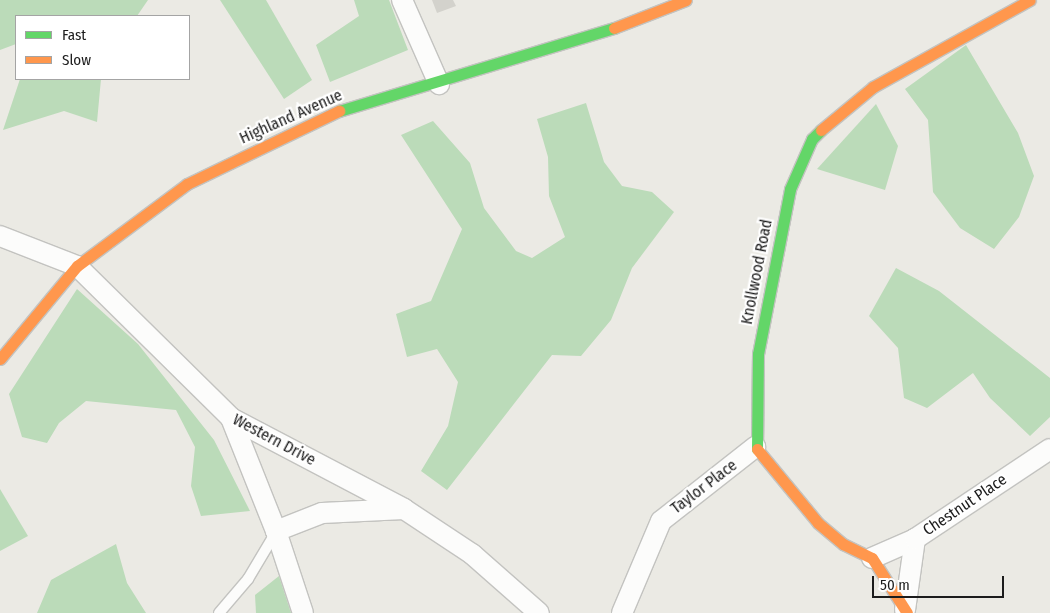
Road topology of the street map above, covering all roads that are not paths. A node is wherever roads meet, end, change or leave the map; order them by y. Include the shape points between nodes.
1 (402, 0) edge
2 (686, 0) edge
3 (1030, 0) edge
4 (439, 84) junction
5 (0, 236) edge
6 (77, 266) junction
7 (0, 359) edge
8 (231, 418) junction
9 (755, 446) junction
10 (1050, 450) edge
11 (404, 509) junction
12 (276, 531) junction
13 (915, 538) junction
14 (872, 558) junction
15 (906, 611) edge
16 (220, 613) edge
17 (303, 613) edge
18 (539, 613) edge
19 (622, 613) edge

1 - 4 street
2 - 4 street, Highland Avenue via 634,22
3 - 9 street, Knollwood Road via 872,88 812,139 790,189 758,354
4 - 6 street, Highland Avenue via 336,112 187,184
5 - 6 street, Western Drive
6 - 7 street, Highland Avenue
6 - 8 street, Western Drive
8 - 11 street, Western Drive
8 - 12 street
9 - 14 street via 818,523 843,544
9 - 19 street, Taylor Place via 661,521
10 - 13 street, Chestnut Place
11 - 12 street via 322,513
11 - 18 street, Western Drive via 472,554
12 - 16 lane via 248,579
12 - 17 street
13 - 14 street
13 - 15 street, Chestnut Place
14 - 15 street

